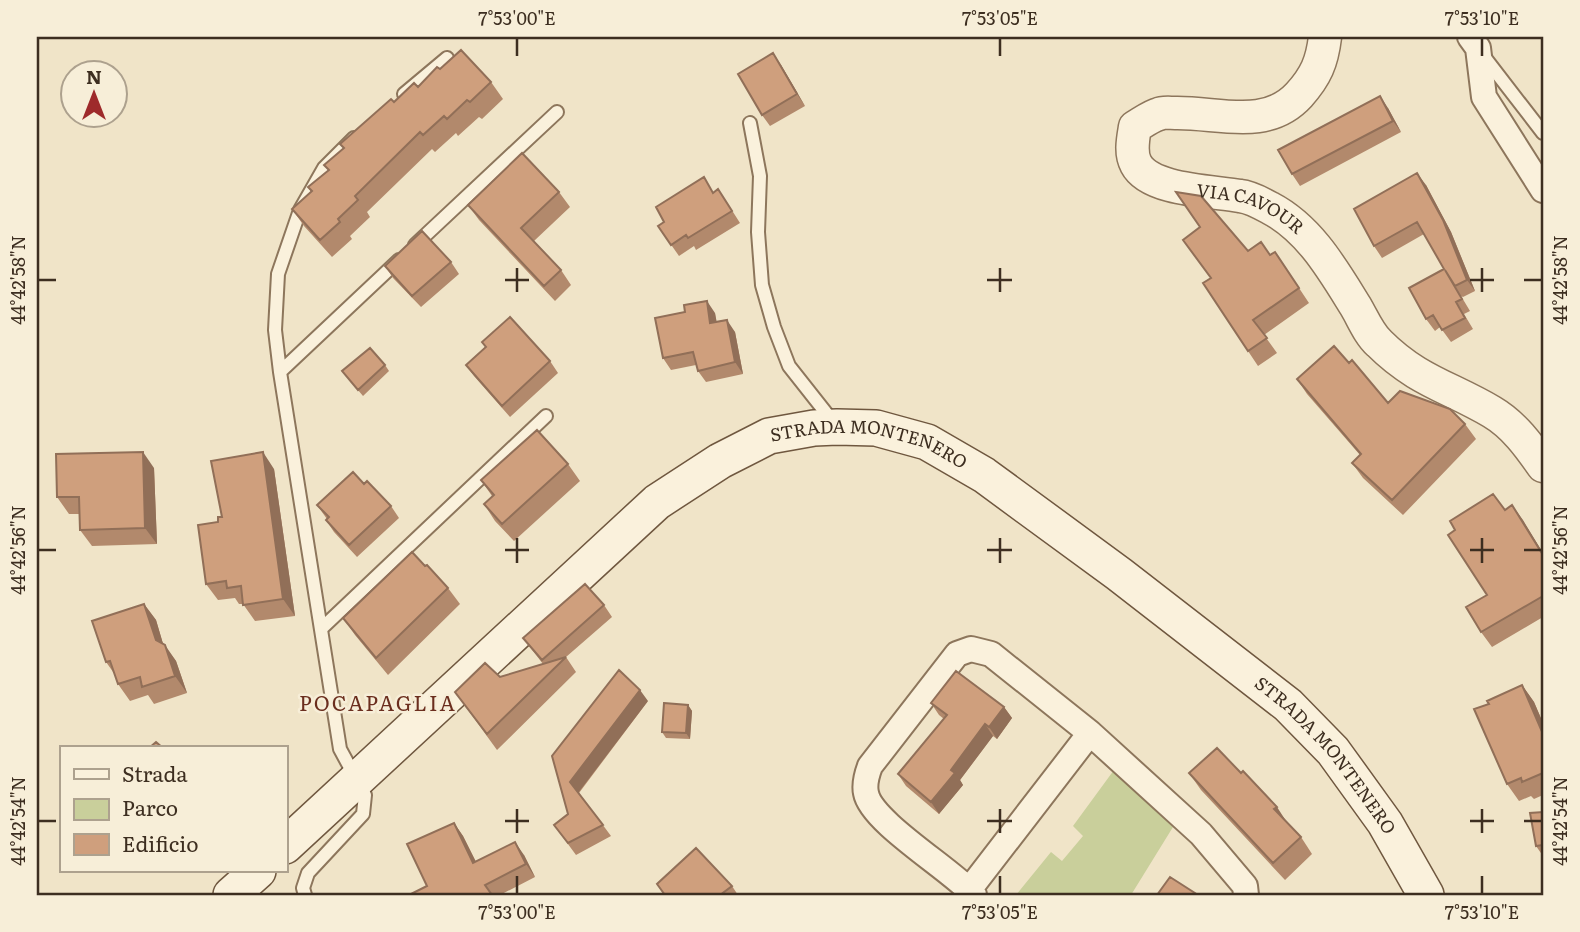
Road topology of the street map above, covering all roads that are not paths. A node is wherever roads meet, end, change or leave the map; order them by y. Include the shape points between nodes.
1 (1325, 37) edge
2 (1474, 42) edge
3 (447, 58) edge
4 (396, 100) edge
5 (557, 112) dead end
6 (750, 123) dead end
7 (366, 125) edge
8 (1543, 133) edge
9 (1543, 190) edge
10 (280, 372) junction
11 (546, 416) dead end
12 (837, 427) junction
13 (1543, 466) edge
14 (321, 629) junction
15 (1090, 733) junction
16 (357, 780) junction
17 (287, 844) edge
18 (257, 872) edge
19 (972, 893) edge
20 (231, 895) edge
21 (305, 895) edge
22 (1246, 895) edge
23 (1426, 895) edge

1 - 13 street, VIA CAVOUR via 1322,62 1291,104 1272,115 1159,114 1135,127 1132,146 1136,164 1147,176 1178,187 1244,196 1295,224 1326,259 1376,340 1392,356 1436,385 1494,413 1522,437
2 - 8 lane
2 - 9 street via 1484,97
3 - 4 lane
5 - 10 lane
6 - 12 lane via 760,176 762,285 774,327 789,366
7 - 10 lane via 324,168 300,210 278,274 275,330
10 - 14 lane
11 - 14 lane
12 - 16 main road, STRADA MONTENERO via 769,436 657,502
12 - 23 main road, STRADA MONTENERO via 876,428 927,442 984,475 1288,705 1333,751 1385,823
14 - 16 lane via 340,749
15 - 19 street
15 - 19 street via 991,654 971,649 957,654 870,766 866,795 878,814
15 - 22 street via 1201,834 1245,886
16 - 17 main road, STRADA MONTENERO
16 - 21 lane via 365,795 363,814 308,873
18 - 20 main road

